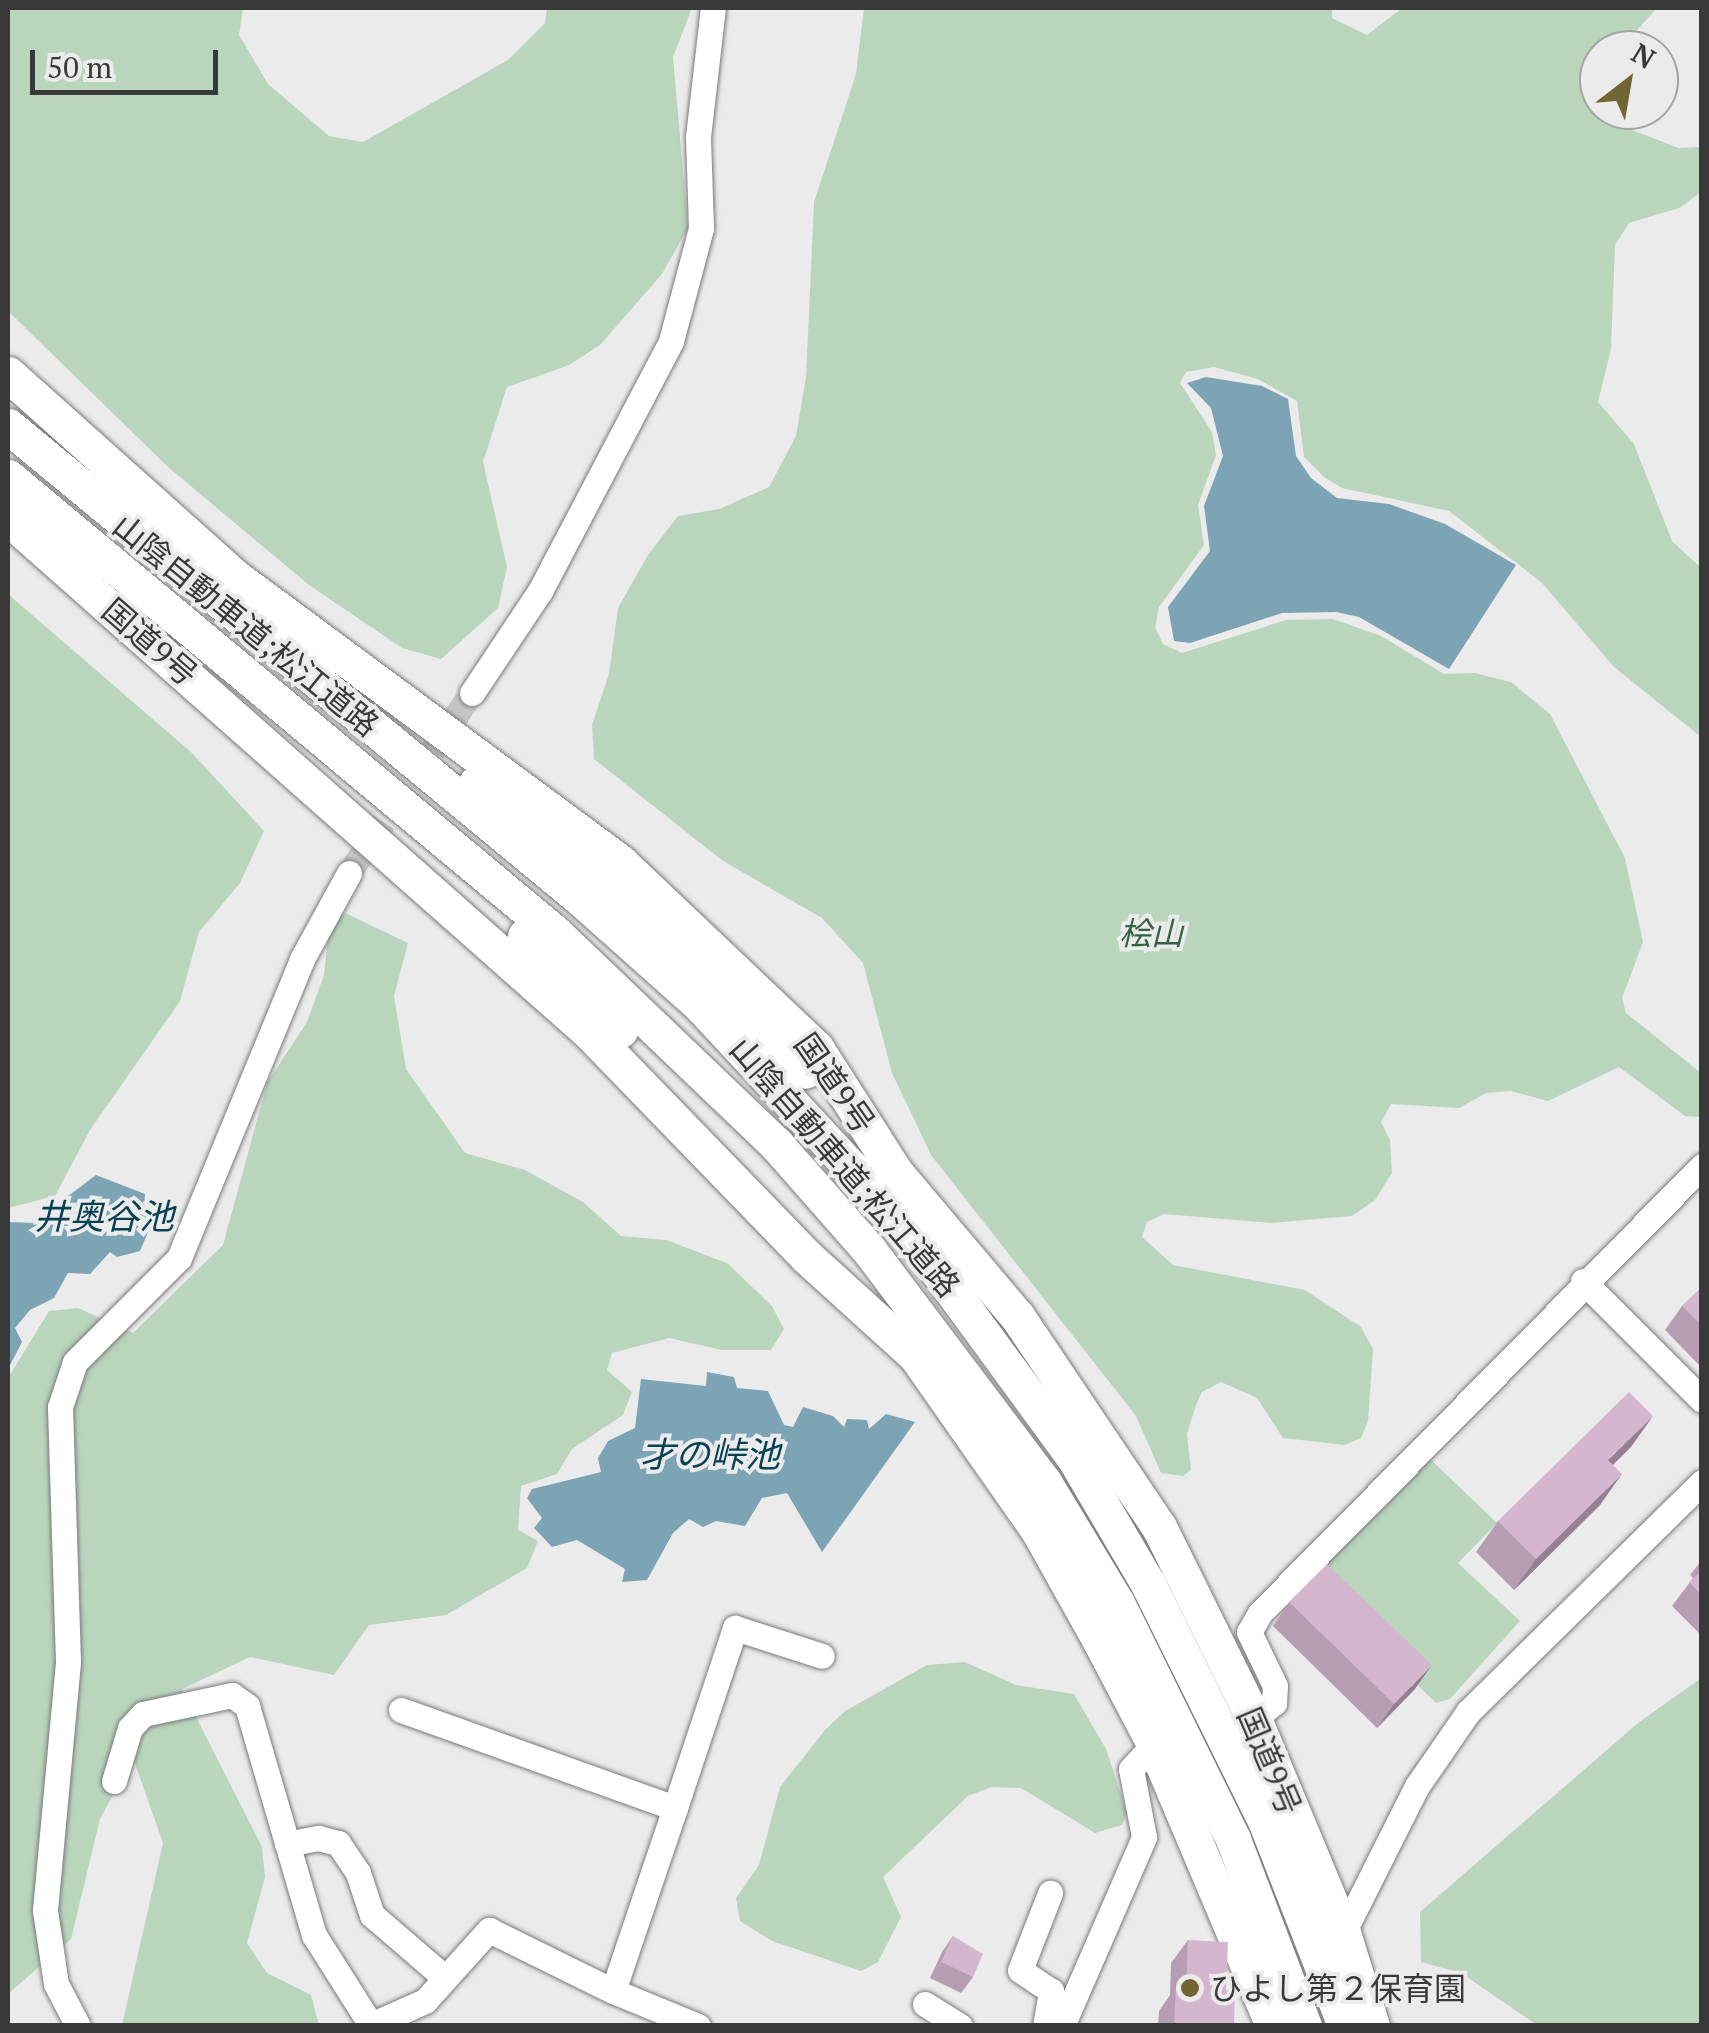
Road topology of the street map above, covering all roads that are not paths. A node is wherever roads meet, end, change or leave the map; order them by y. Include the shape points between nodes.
1 (712, 8) edge
2 (8, 374) edge
3 (8, 426) edge
4 (8, 477) edge
5 (8, 518) edge
6 (151, 548) junction
7 (128, 580) junction
8 (472, 693) tunnel mouth
9 (349, 874) tunnel mouth
10 (1702, 1166) edge
11 (896, 1173) junction
12 (1584, 1281) junction
13 (916, 1356) junction
14 (1702, 1400) edge
15 (1702, 1482) edge
16 (822, 1656) dead end
17 (402, 1710) dead end
18 (1254, 1719) junction
19 (1154, 1744) junction
20 (114, 1781) dead end
21 (676, 1808) junction
22 (288, 1844) junction
23 (1050, 1892) dead end
24 (1343, 1934) junction
25 (444, 1977) junction
26 (614, 1990) junction
27 (926, 2004) dead end
28 (78, 2026) edge
29 (698, 2026) edge
30 (960, 2026) edge
31 (1045, 2026) edge
32 (1062, 2026) edge
33 (1273, 2026) edge
34 (1304, 2026) edge
35 (1344, 2026) edge
36 (1372, 2026) edge

1 - 8 street via 698,137 701,228 671,341 540,591
2 - 11 highway, 国道9号 via 235,577 621,863 816,1048
3 - 6 highway, 山陰自動車道;松江道路
4 - 7 highway, 山陰自動車道;松江道路
5 - 13 highway, 国道9号 via 590,1033 807,1258
6 - 11 highway via 623,895 788,1052
6 - 35 highway, 山陰自動車道;松江道路 via 684,991 806,1112 900,1220 1052,1426 1148,1584 1266,1823
7 - 13 highway via 526,937 736,1151
7 - 34 highway, 山陰自動車道;松江道路 via 554,932 763,1131 869,1250 1044,1482 1116,1603 1233,1839
9 - 28 street via 302,959 179,1258 75,1362 60,1407 68,1662 45,1910 56,1984
10 - 12 street
11 - 18 highway, 国道9号 via 1006,1302 1084,1411 1159,1527
12 - 14 street
12 - 18 street via 1260,1613 1250,1632 1275,1686 1274,1703
13 - 19 highway, 国道9号 via 1038,1530
15 - 24 street via 1468,1712 1417,1786
16 - 21 street via 735,1628
17 - 21 street
18 - 24 highway, 国道9号
19 - 32 street via 1130,1769 1144,1837
19 - 33 highway, 国道9号
20 - 22 street via 130,1728 143,1714 232,1694 247,1706
21 - 26 street
22 - 25 street via 318,1838 338,1843 358,1873 372,1915
22 - 25 street via 314,1935 372,2026 425,2000
23 - 31 street via 1020,1970 1051,1991
24 - 36 highway, 国道9号
25 - 26 street via 489,1930
26 - 29 street
27 - 30 street

